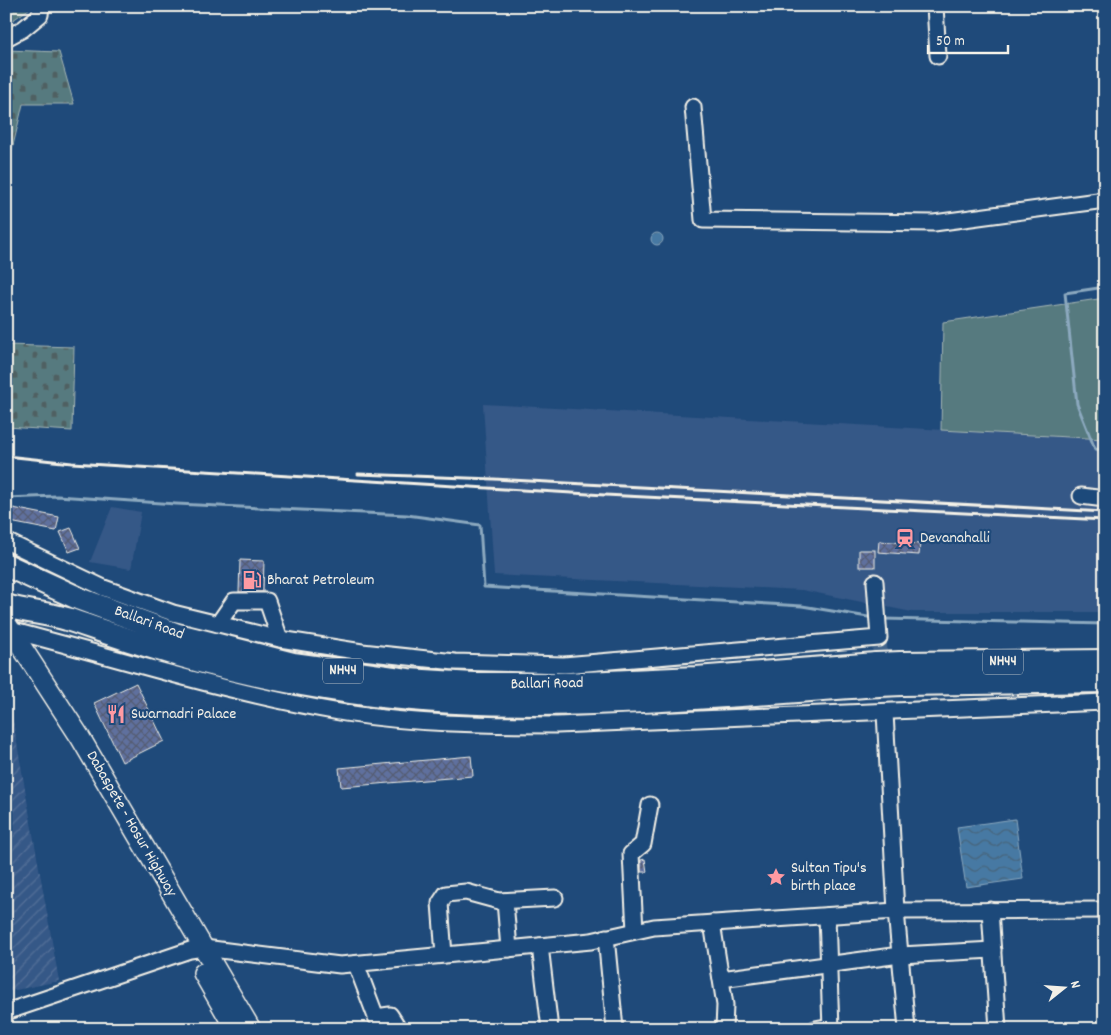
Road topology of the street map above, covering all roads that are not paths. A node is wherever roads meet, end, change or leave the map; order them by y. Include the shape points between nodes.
1 (41, 6) edge
2 (935, 6) edge
3 (6, 38) edge
4 (938, 56) dead end
5 (693, 107) dead end
6 (1105, 200) edge
7 (1082, 496) dead end
8 (1105, 499) edge
9 (6, 541) edge
10 (6, 565) edge
11 (875, 582) dead end
12 (6, 606) edge
13 (218, 624) junction
14 (7, 632) edge
15 (280, 639) junction
16 (1105, 661) edge
17 (564, 674) junction
18 (902, 674) junction
19 (878, 675) junction
20 (1105, 681) edge
21 (1105, 702) edge
22 (885, 713) junction
23 (650, 805) dead end
24 (555, 898) dead end
25 (505, 901) junction
26 (990, 910) junction
27 (1105, 910) edge
28 (896, 911) junction
29 (827, 916) junction
30 (712, 923) junction
31 (635, 931) junction
32 (606, 937) junction
33 (540, 946) junction
34 (197, 949) junction
35 (509, 949) junction
36 (993, 950) junction
37 (444, 955) junction
38 (900, 955) junction
39 (829, 963) junction
40 (356, 964) junction
41 (721, 979) junction
42 (6, 1012) edge
43 (831, 1027) edge
44 (235, 1029) edge
45 (251, 1029) edge
46 (399, 1029) edge
47 (550, 1029) edge
48 (615, 1029) edge
49 (724, 1029) edge
50 (815, 1029) edge
51 (907, 1029) edge
52 (998, 1029) edge

1 - 3 street via 40,14
2 - 4 street
5 - 6 street via 703,220 934,223
7 - 8 street
9 - 13 street via 104,588 173,613
10 - 17 highway, Ballari Road / NH44 via 80,599 178,635 293,664 408,680 473,684
11 - 17 street via 878,625
12 - 19 highway, Ballari Road / NH44 via 65,619 206,662 350,692 403,698 566,704
13 - 15 street
13 - 15 street via 234,601 267,602
14 - 22 street via 280,701 402,720 557,726
14 - 34 main road, Dabaspete - Hosur Highway via 80,737
15 - 17 street via 362,652
16 - 18 highway, Ballari Road / NH44
17 - 19 highway, Ballari Road / NH44 via 696,678
18 - 19 highway, Ballari Road / NH44, bridge
18 - 20 highway, Ballari Road / NH44
21 - 22 street
22 - 28 street
23 - 31 street via 643,844 631,854
24 - 25 street
25 - 35 street
25 - 37 street via 466,892 446,894 440,903
26 - 27 street
26 - 28 street
26 - 36 street
28 - 29 street
28 - 38 street
29 - 30 street
29 - 39 street
30 - 31 street
30 - 41 street
31 - 32 street
32 - 33 street
32 - 48 street
33 - 35 street
33 - 47 street
34 - 40 street
34 - 42 street
34 - 44 main road, Dabaspete - Hosur Highway
34 - 45 main road, Dabaspete - Hosur Highway
35 - 37 street
36 - 38 street
36 - 52 street
37 - 40 street
38 - 39 street
38 - 51 street
39 - 41 street
39 - 43 street
40 - 46 street via 376,1017 390,1015
41 - 49 street
43 - 50 street

